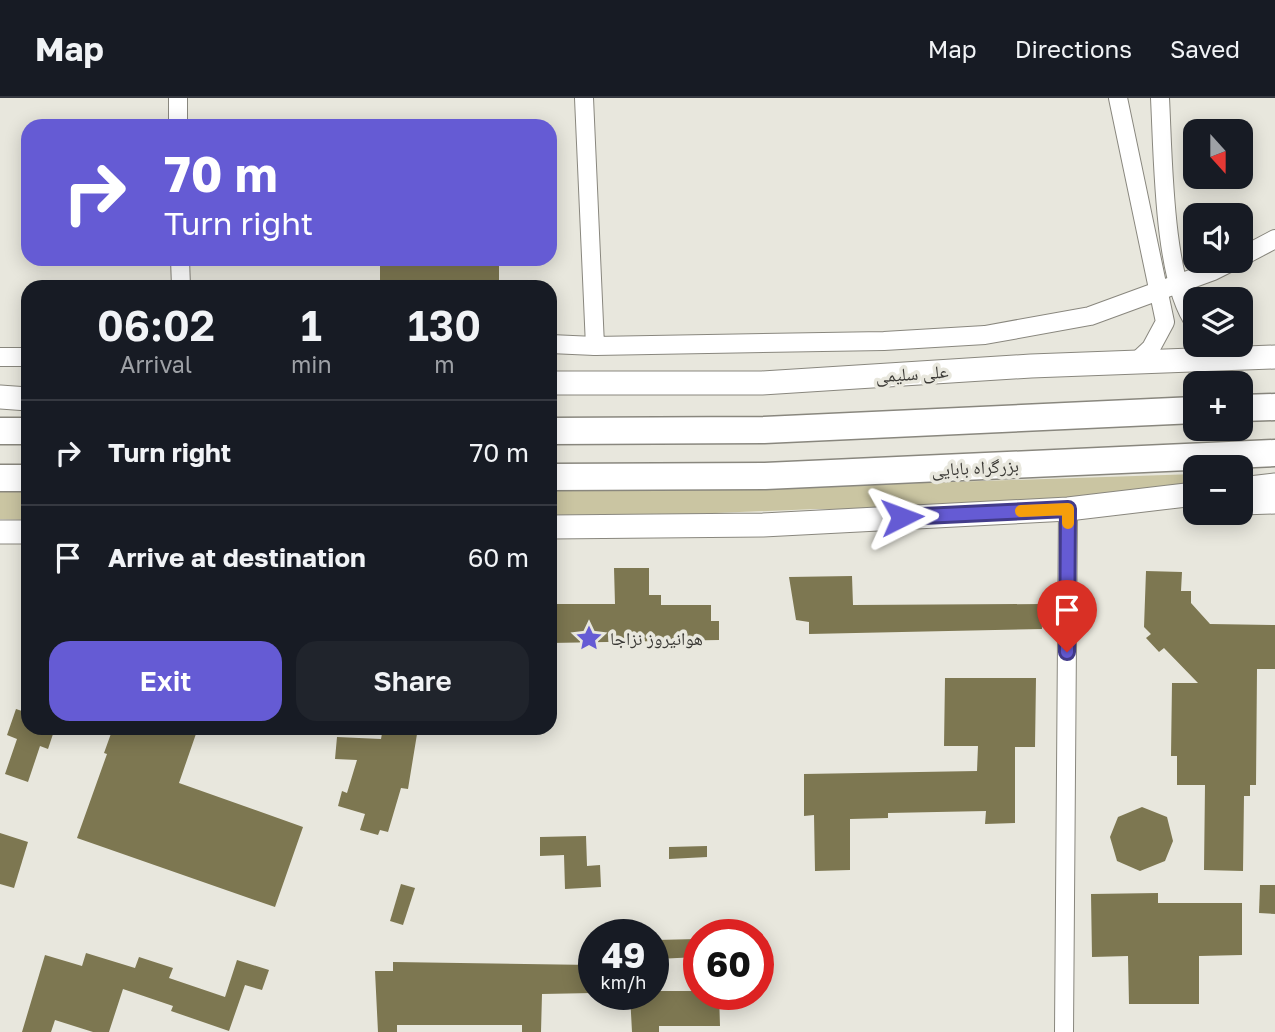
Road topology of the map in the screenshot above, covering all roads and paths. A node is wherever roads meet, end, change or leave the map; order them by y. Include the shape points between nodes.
1 (178, 98) edge
2 (584, 98) edge
3 (1118, 98) edge
4 (1160, 98) edge
5 (178, 119) edge
6 (1275, 239) edge
7 (1253, 251) edge
8 (1207, 273) edge
9 (1177, 284) junction
10 (1159, 290) junction
11 (1183, 304) edge
12 (557, 344) edge
13 (595, 346) junction
14 (0, 356) edge
15 (21, 357) edge
16 (1275, 357) edge
17 (1245, 358) joint
18 (1136, 362) junction
19 (557, 383) edge
20 (0, 384) edge
21 (21, 384) edge
22 (0, 397) edge
23 (21, 398) edge
24 (1275, 407) edge
25 (1253, 408) edge
26 (1183, 411) edge
27 (0, 431) edge
28 (21, 431) edge
29 (557, 431) edge
30 (1275, 453) edge
31 (557, 477) edge
32 (0, 478) edge
33 (21, 478) edge
34 (1275, 485) edge
35 (1253, 488) edge
36 (1183, 495) edge
37 (1275, 502) edge
38 (1253, 503) edge
39 (1183, 505) edge
40 (1068, 509) junction
41 (557, 527) edge
42 (21, 531) edge
43 (0, 532) edge
44 (1064, 1032) edge

1 - 5 street
2 - 13 street
3 - 10 street
4 - 9 street via 1164,187
6 - 7 street
8 - 9 street
9 - 10 street
9 - 11 street
10 - 13 street via 1090,317 985,335
10 - 18 street via 1165,323 1151,348
12 - 13 street
14 - 15 street
16 - 17 main road, علی سلیمی
17 - 18 main road, علی سلیمی
18 - 19 main road, علی سلیمی via 762,383
20 - 21 main road
22 - 23 main road
24 - 25 highway
26 - 29 highway via 764,430
27 - 28 highway
30 - 31 highway, بزرگراه بابایی via 765,476
32 - 33 highway
34 - 35 main road
36 - 40 main road
37 - 38 main road
39 - 40 main road
40 - 41 main road via 763,525
40 - 44 street
42 - 43 main road

